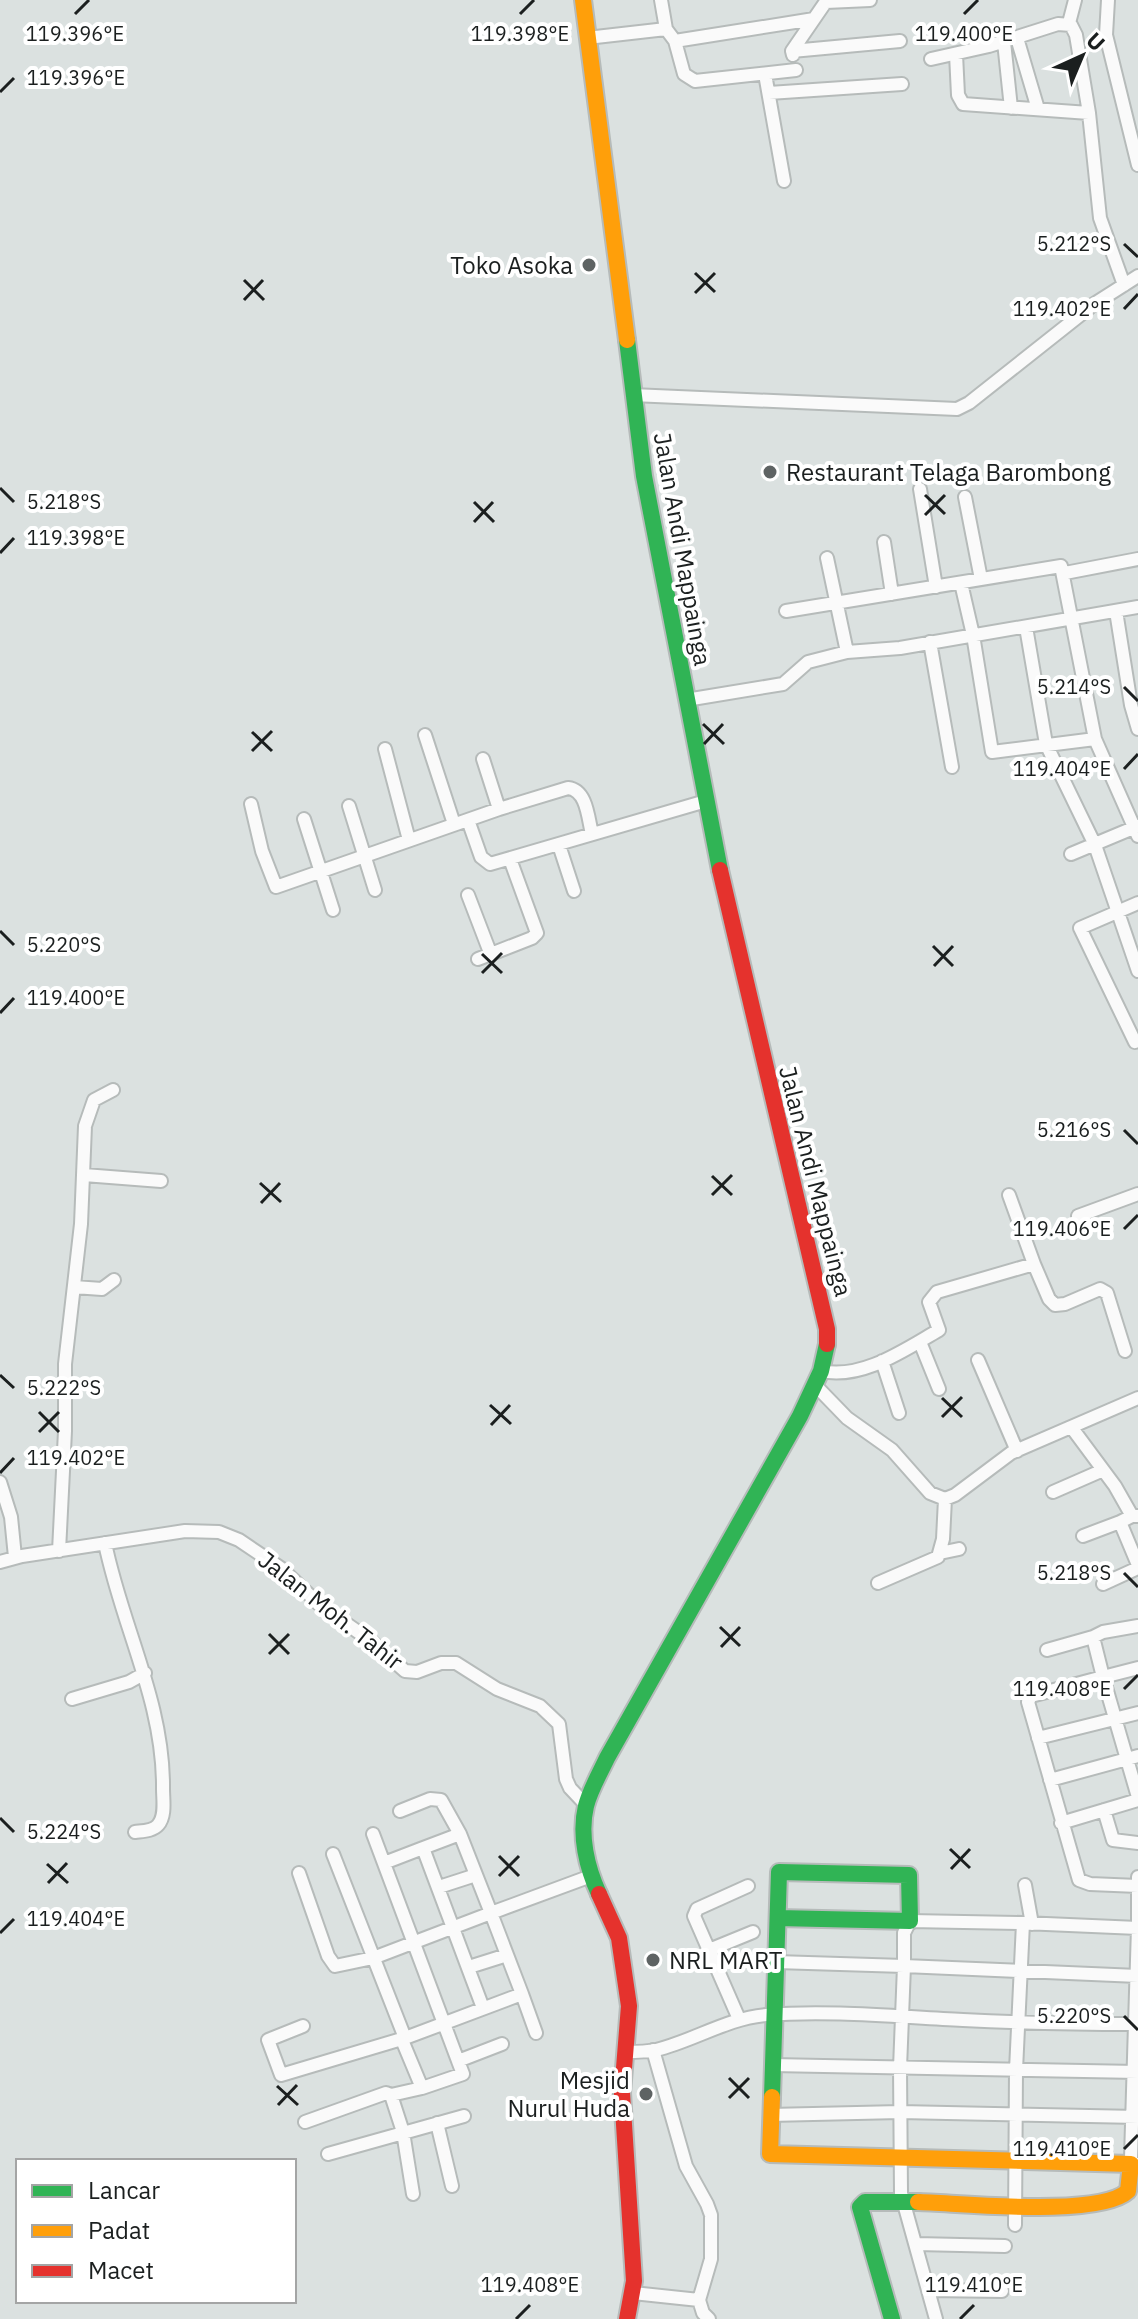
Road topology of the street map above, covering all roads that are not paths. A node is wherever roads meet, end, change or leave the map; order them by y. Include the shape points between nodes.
1 (583, 0) edge
2 (661, 0) edge
3 (870, 0) edge
4 (1075, 0) edge
5 (1108, 0) edge
6 (826, 1) edge
7 (814, 19) junction
8 (1069, 23) junction
9 (666, 29) junction
10 (587, 38) junction
11 (1011, 40) junction
12 (675, 41) junction
13 (900, 41) dead end
14 (792, 51) junction
15 (956, 54) junction
16 (931, 59) dead end
17 (796, 70) junction
18 (765, 74) junction
19 (902, 84) dead end
20 (798, 90) junction
21 (769, 93) junction
22 (1011, 108) junction
23 (1038, 109) junction
24 (1089, 113) junction
25 (1137, 157) edge
26 (784, 181) dead end
27 (1138, 276) edge
28 (1124, 285) junction
29 (632, 395) junction
30 (920, 489) dead end
31 (965, 497) dead end
32 (884, 542) dead end
33 (827, 558) dead end
34 (1138, 559) edge
35 (1065, 573) junction
36 (981, 579) junction
37 (961, 583) junction
38 (936, 587) junction
39 (892, 594) junction
40 (836, 603) junction
41 (1138, 607) edge
42 (786, 611) dead end
43 (1116, 611) junction
44 (1072, 617) junction
45 (1026, 627) junction
46 (973, 635) junction
47 (930, 642) junction
48 (847, 652) junction
49 (686, 700) junction
50 (1138, 729) edge
51 (425, 735) dead end
52 (1095, 739) junction
53 (1046, 744) junction
54 (385, 749) dead end
55 (483, 759) dead end
56 (952, 767) dead end
57 (706, 801) junction
58 (251, 804) dead end
59 (349, 806) dead end
60 (499, 809) junction
61 (304, 819) dead end
62 (468, 820) junction
63 (454, 824) junction
64 (1137, 829) edge
65 (592, 834) junction
66 (409, 840) junction
67 (559, 845) junction
68 (1095, 845) junction
69 (1071, 854) dead end
70 (363, 856) junction
71 (510, 859) junction
72 (320, 871) junction
73 (375, 890) dead end
74 (574, 891) dead end
75 (468, 895) dead end
76 (1138, 903) edge
77 (333, 910) dead end
78 (1117, 911) junction
79 (1138, 971) edge
80 (1138, 1041) edge
81 (113, 1090) dead end
82 (84, 1175) junction
83 (161, 1181) dead end
84 (1138, 1194) edge
85 (1009, 1195) dead end
86 (1078, 1216) dead end
87 (1034, 1264) junction
88 (114, 1280) dead end
89 (74, 1287) junction
90 (920, 1342) junction
91 (1125, 1351) dead end
92 (978, 1360) dead end
93 (882, 1361) junction
94 (818, 1378) junction
95 (939, 1389) dead end
96 (1138, 1398) edge
97 (899, 1413) dead end
98 (1072, 1428) junction
99 (1017, 1451) junction
100 (1101, 1471) junction
101 (0, 1482) edge
102 (1053, 1492) dead end
103 (945, 1499) junction
104 (1130, 1518) edge
105 (1083, 1536) dead end
106 (105, 1543) junction
107 (959, 1549) dead end
108 (59, 1551) junction
109 (940, 1553) junction
110 (15, 1557) junction
111 (0, 1562) edge
112 (1138, 1567) edge
113 (878, 1583) dead end
114 (1103, 1584) dead end
115 (1138, 1626) edge
116 (1093, 1637) junction
117 (1047, 1650) dead end
118 (1138, 1668) edge
119 (145, 1673) junction
120 (1103, 1677) junction
121 (72, 1699) dead end
122 (1138, 1713) edge
123 (1114, 1720) junction
124 (1038, 1738) junction
125 (1131, 1757) edge
126 (1050, 1780) junction
127 (1138, 1798) edge
128 (586, 1805) junction
129 (1104, 1810) junction
130 (400, 1811) dead end
131 (1061, 1823) junction
132 (135, 1832) dead end
133 (373, 1834) dead end
134 (460, 1834) junction
135 (1138, 1843) edge
136 (423, 1848) junction
137 (333, 1854) dead end
138 (384, 1863) junction
139 (299, 1873) dead end
140 (476, 1875) junction
141 (591, 1876) junction
142 (1138, 1877) edge
143 (1025, 1885) dead end
144 (748, 1886) dead end
145 (1138, 1886) edge
146 (439, 1887) junction
147 (491, 1913) junction
148 (778, 1918) junction
149 (910, 1921) junction
150 (1027, 1923) junction
151 (455, 1928) junction
152 (1138, 1928) edge
153 (753, 1932) dead end
154 (414, 1943) junction
155 (709, 1950) junction
156 (507, 1955) junction
157 (373, 1958) junction
158 (776, 1962) junction
159 (904, 1966) junction
160 (469, 1967) junction
161 (1020, 1970) junction
162 (1136, 1976) edge
163 (522, 1994) junction
164 (483, 2008) junction
165 (775, 2014) junction
166 (902, 2016) junction
167 (739, 2019) junction
168 (444, 2022) junction
169 (1019, 2022) junction
170 (1136, 2024) edge
171 (303, 2026) dead end
172 (536, 2033) dead end
173 (403, 2039) junction
174 (502, 2044) dead end
175 (653, 2050) junction
176 (625, 2052) junction
177 (458, 2061) junction
178 (772, 2065) junction
179 (900, 2068) junction
180 (1016, 2070) junction
181 (1136, 2072) edge
182 (422, 2088) junction
183 (391, 2095) junction
184 (900, 2112) junction
185 (770, 2115) junction
186 (1016, 2115) junction
187 (464, 2116) dead end
188 (1136, 2117) edge
189 (305, 2122) dead end
190 (437, 2123) junction
191 (403, 2132) junction
192 (328, 2154) dead end
193 (899, 2156) junction
194 (1016, 2159) junction
195 (1135, 2164) edge
196 (452, 2186) dead end
197 (413, 2194) dead end
198 (903, 2202) junction
199 (1016, 2205) junction
200 (1015, 2225) dead end
201 (916, 2244) junction
202 (1005, 2246) dead end
203 (928, 2290) junction
204 (1002, 2291) dead end
205 (633, 2293) junction
206 (699, 2300) junction
207 (627, 2319) edge
208 (709, 2319) edge
209 (892, 2319) edge
210 (936, 2319) edge

1 - 10 main road, Jalan Andi Mappainga
2 - 9 street
3 - 6 street
4 - 8 street
5 - 25 street via 1106,35
6 - 7 street
7 - 12 street
7 - 14 street
8 - 11 street
8 - 24 street via 1076,35
9 - 10 street
9 - 12 street
10 - 29 main road, Jalan Andi Mappainga
11 - 15 street
11 - 22 street
11 - 23 street
12 - 18 street via 688,79
13 - 14 street
14 - 17 street
15 - 16 street
15 - 22 street via 960,101
17 - 18 street
17 - 20 street
18 - 21 street
19 - 20 street
20 - 21 street
21 - 26 street
22 - 23 street
23 - 24 street
24 - 28 street via 1100,218
27 - 28 street
28 - 29 street via 957,409
29 - 49 main road, Jalan Andi Mappainga
30 - 38 street
31 - 36 street
32 - 39 street
33 - 40 street
34 - 35 street
35 - 36 street via 1058,565
35 - 44 street
36 - 37 street
37 - 38 street
37 - 46 street
38 - 39 street
39 - 40 street
40 - 42 street
40 - 48 street
41 - 43 street
43 - 44 street
43 - 50 street
44 - 45 street
44 - 52 street
45 - 46 street
45 - 53 street
46 - 47 street
46 - 53 street via 991,749 994,753
47 - 48 street
47 - 56 street
48 - 49 street via 808,662 783,684
49 - 57 main road, Jalan Andi Mappainga
51 - 63 street
52 - 53 street
52 - 64 street
53 - 68 street
54 - 66 street
55 - 60 street
57 - 65 street
57 - 94 main road, Jalan Andi Mappainga via 824,1312 827,1347
58 - 72 street via 276,887
59 - 70 street
60 - 62 street
60 - 65 street via 574,788 581,793
61 - 72 street
62 - 63 street
62 - 71 street via 483,860 490,864
63 - 66 street
64 - 68 street
65 - 67 street
66 - 70 street
67 - 71 street
67 - 74 street
68 - 69 street
68 - 78 street
70 - 72 street
70 - 73 street
71 - 75 street via 537,933 532,938 484,957
72 - 77 street
76 - 78 street
78 - 79 street
78 - 80 street via 1080,928
81 - 82 street via 94,1100 88,1114
82 - 83 street
82 - 89 street
84 - 86 street
85 - 87 street
87 - 90 street via 934,1293 929,1302 939,1330
87 - 91 street via 1055,1305 1100,1289 1107,1293
88 - 89 street via 102,1289
89 - 108 street via 65,1364
90 - 93 street
90 - 95 street
92 - 99 street
93 - 94 street
93 - 97 street
94 - 103 street via 847,1418 887,1445 930,1493
94 - 128 main road, Jalan Andi Mappainga
96 - 98 street
98 - 99 street
98 - 100 street
99 - 103 street
100 - 102 street
100 - 104 street
101 - 110 street
103 - 109 street
104 - 105 street
104 - 112 street
106 - 108 street, Jalan Moh. Tahir
106 - 119 street
106 - 128 street, Jalan Moh. Tahir via 204,1530 239,1540 405,1671 456,1663 549,1712 559,1724 566,1779
107 - 109 street
108 - 110 street, Jalan Moh. Tahir
109 - 113 street via 936,1560
110 - 111 street, Jalan Moh. Tahir
112 - 114 street
115 - 116 street
116 - 117 street
116 - 120 street
118 - 120 street
119 - 121 street
119 - 132 street via 163,1749 163,1808 157,1826
120 - 123 street
120 - 124 street via 1031,1696
122 - 123 street
123 - 124 street
123 - 125 street
124 - 126 street
125 - 126 street
125 - 127 street
126 - 131 street
127 - 129 street
128 - 141 main road, Jalan Andi Mappainga via 583,1835
129 - 131 street
129 - 135 street via 1113,1840
130 - 134 street via 441,1800
131 - 145 street via 1079,1880
133 - 138 street
134 - 136 street
134 - 140 street
136 - 138 street
136 - 146 street
137 - 157 street
138 - 154 street
139 - 157 street via 331,1962 341,1966
140 - 146 street
140 - 147 street
141 - 147 street
141 - 176 main road, Jalan Andi Mappainga via 622,1952 630,2016
142 - 145 street
143 - 150 street
144 - 155 street via 695,1911
145 - 152 street
146 - 151 street
147 - 151 street
147 - 156 street
148 - 149 main road
148 - 149 main road via 779,1872 909,1875
148 - 158 main road
149 - 150 street
149 - 159 street via 904,1933
150 - 152 street
150 - 161 street
151 - 154 street
151 - 160 street
152 - 162 street
153 - 155 street
154 - 157 street
154 - 168 street
155 - 167 street
156 - 160 street
156 - 163 street
157 - 173 street
158 - 159 street
158 - 165 main road
159 - 161 street
159 - 166 street
160 - 164 street
161 - 162 street
161 - 169 street
162 - 170 street
163 - 164 street
163 - 172 street
164 - 168 street
165 - 166 street
165 - 167 street
165 - 178 main road
166 - 169 street
166 - 179 street
167 - 175 street
168 - 173 street
168 - 177 street
169 - 170 street
169 - 180 street
170 - 181 street
171 - 173 street via 268,2040 281,2075
173 - 182 street
174 - 177 street
175 - 176 street
175 - 206 street via 686,2166 711,2215 711,2259
176 - 205 main road, Jalan Andi Mappainga via 622,2093
177 - 182 street via 463,2074
178 - 179 street
178 - 185 main road
179 - 180 street
179 - 184 street
180 - 181 street
180 - 186 street
181 - 188 street
182 - 183 street
183 - 189 street
183 - 191 street
184 - 185 street
184 - 186 street
184 - 193 street
185 - 193 main road via 770,2154
186 - 188 street
186 - 194 street
187 - 190 street
188 - 195 street
190 - 191 street
190 - 196 street
191 - 192 street
191 - 197 street
193 - 194 main road
193 - 198 street
194 - 195 main road
194 - 199 street
195 - 199 main road via 1128,2192 1109,2203
198 - 199 main road
198 - 201 street
198 - 209 main road via 870,2201 860,2207
199 - 200 street
201 - 202 street
201 - 203 street
203 - 204 street
203 - 210 street
205 - 206 street
205 - 207 main road, Jalan Andi Mappainga
206 - 208 street

